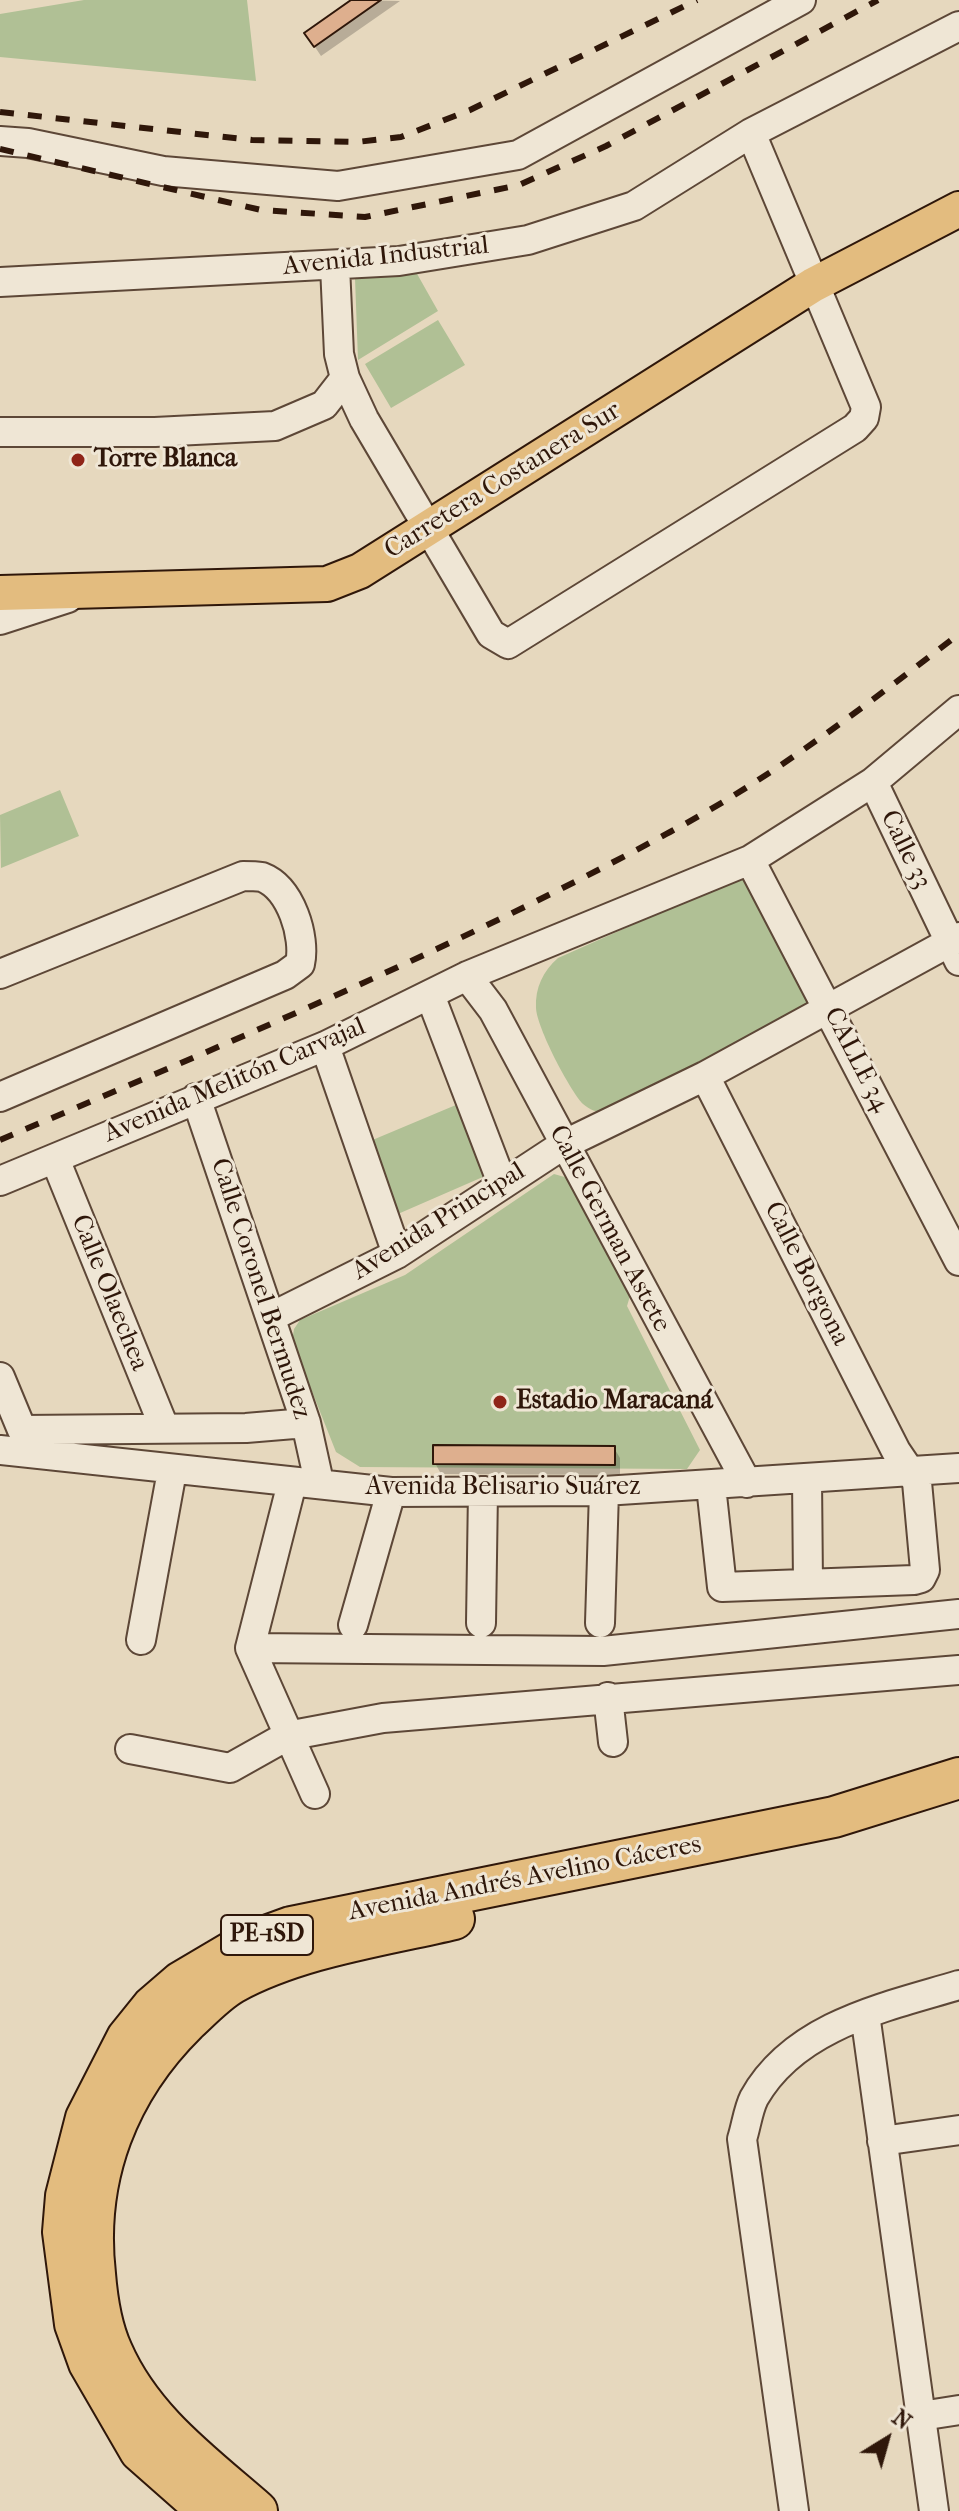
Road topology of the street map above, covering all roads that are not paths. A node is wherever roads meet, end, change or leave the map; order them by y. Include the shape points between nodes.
1 (801, 0) edge
2 (959, 26) edge
3 (751, 133) junction
4 (0, 141) edge
5 (959, 209) edge
6 (335, 266) junction
7 (0, 282) edge
8 (813, 285) junction
9 (345, 378) junction
10 (0, 432) edge
11 (429, 529) junction
12 (95, 589) junction
13 (0, 593) edge
14 (0, 620) edge
15 (959, 710) edge
16 (873, 782) junction
17 (750, 860) junction
18 (956, 947) edge
19 (0, 974) edge
20 (467, 976) junction
21 (430, 995) junction
22 (829, 1007) junction
23 (325, 1046) junction
24 (705, 1076) junction
25 (0, 1097) edge
26 (196, 1098) junction
27 (563, 1145) junction
28 (55, 1159) junction
29 (0, 1181) edge
30 (502, 1183) junction
31 (397, 1254) junction
32 (959, 1261) edge
33 (271, 1317) junction
34 (0, 1377) edge
35 (306, 1423) junction
36 (164, 1427) junction
37 (0, 1450) edge
38 (959, 1468) edge
39 (172, 1471) junction
40 (909, 1471) junction
41 (807, 1478) junction
42 (306, 1483) junction
43 (747, 1483) junction
44 (711, 1486) junction
45 (483, 1491) junction
46 (604, 1491) junction
47 (391, 1492) junction
48 (808, 1584) junction
49 (959, 1614) edge
50 (481, 1623) dead end
51 (600, 1623) dead end
52 (353, 1625) dead end
53 (141, 1640) dead end
54 (250, 1648) junction
55 (959, 1670) edge
56 (608, 1697) junction
57 (287, 1736) junction
58 (613, 1742) dead end
59 (130, 1749) dead end
60 (959, 1778) edge
61 (315, 1794) dead end
62 (959, 1803) edge
63 (959, 1985) edge
64 (865, 2014) junction
65 (959, 2130) edge
66 (882, 2141) junction
67 (959, 2410) edge
68 (921, 2416) junction
69 (208, 2511) edge
70 (257, 2511) edge
71 (794, 2511) edge
72 (934, 2511) edge

1 - 4 street via 518,155 338,186 163,171
2 - 3 street, Avenida Industrial
3 - 6 street, Avenida Industrial via 634,206 605,217 480,249
3 - 8 street
5 - 8 main road, Carretera Costanera Sur
6 - 7 street, Avenida Industrial
6 - 9 street
8 - 11 main road, Carretera Costanera Sur
8 - 11 street via 866,407 855,428 508,644 491,634
9 - 10 street via 324,405 265,428
9 - 11 street
11 - 12 main road, Carretera Costanera Sur via 360,571 327,584
12 - 13 main road, Carretera Costanera Sur
12 - 14 street
15 - 16 street, Avenida Melitón Carvajal
16 - 17 street, Avenida Melitón Carvajal
16 - 18 street, Calle 33
17 - 20 street, Avenida Melitón Carvajal
17 - 22 street, CALLE 34
18 - 22 street, Avenida Principal
19 - 25 street via 243,876 261,877 278,889 303,949 300,964 285,975
20 - 21 street, Avenida Melitón Carvajal
20 - 27 street, Calle German Astete via 493,1010
21 - 23 street, Avenida Melitón Carvajal
21 - 30 street
22 - 24 street, Avenida Principal
22 - 32 street, CALLE 34
23 - 26 street, Avenida Melitón Carvajal
23 - 31 street
24 - 27 street, Avenida Principal
24 - 40 street, Calle Borgona
26 - 28 street, Avenida Melitón Carvajal
26 - 33 street, Calle Coronel Bermudez
27 - 30 street, Avenida Principal
27 - 43 street, Calle German Astete
28 - 29 street, Avenida Melitón Carvajal
28 - 36 street, Calle Olaechea
30 - 31 street, Avenida Principal
31 - 33 street, Avenida Principal
33 - 35 street, Calle Coronel Bermudez
34 - 36 street via 22,1430
35 - 36 street
35 - 42 street, Calle Coronel Bermudez
37 - 39 street, Avenida Belisario Suárez
38 - 40 street, Avenida Belisario Suárez
39 - 42 street, Avenida Belisario Suárez
39 - 53 street
40 - 41 street, Avenida Belisario Suárez
40 - 48 street, Calle Borgona via 917,1482 925,1570 921,1578
41 - 43 street, Avenida Belisario Suárez
41 - 48 street
42 - 47 street, Avenida Belisario Suárez
42 - 54 street
43 - 44 street, Avenida Belisario Suárez
44 - 46 street, Avenida Belisario Suárez
44 - 48 street via 722,1587
45 - 46 street, Avenida Belisario Suárez
45 - 47 street, Avenida Belisario Suárez
45 - 50 street
46 - 51 street
47 - 52 street
49 - 54 street via 603,1651
54 - 57 street
55 - 56 street
56 - 57 street via 383,1718
56 - 58 street
57 - 59 street via 230,1768
57 - 61 street
60 - 69 highway, Avenida Andrés Avelino Cáceres / PE-1SD via 834,1817 291,1927 247,1943 181,1982 152,2007 127,2038 86,2118 66,2196 63,2232 75,2324 89,2363 140,2451
62 - 70 highway, Avenida Andrés Avelino Cáceres / PE-1SD via 838,1841 499,1908 302,1955 232,1983 168,2041 140,2076 100,2163 92,2209 97,2299 112,2351 157,2425
63 - 64 street
64 - 66 street
64 - 71 street via 791,2054 754,2099 742,2139
65 - 66 street
66 - 68 street
67 - 68 street
68 - 72 street

